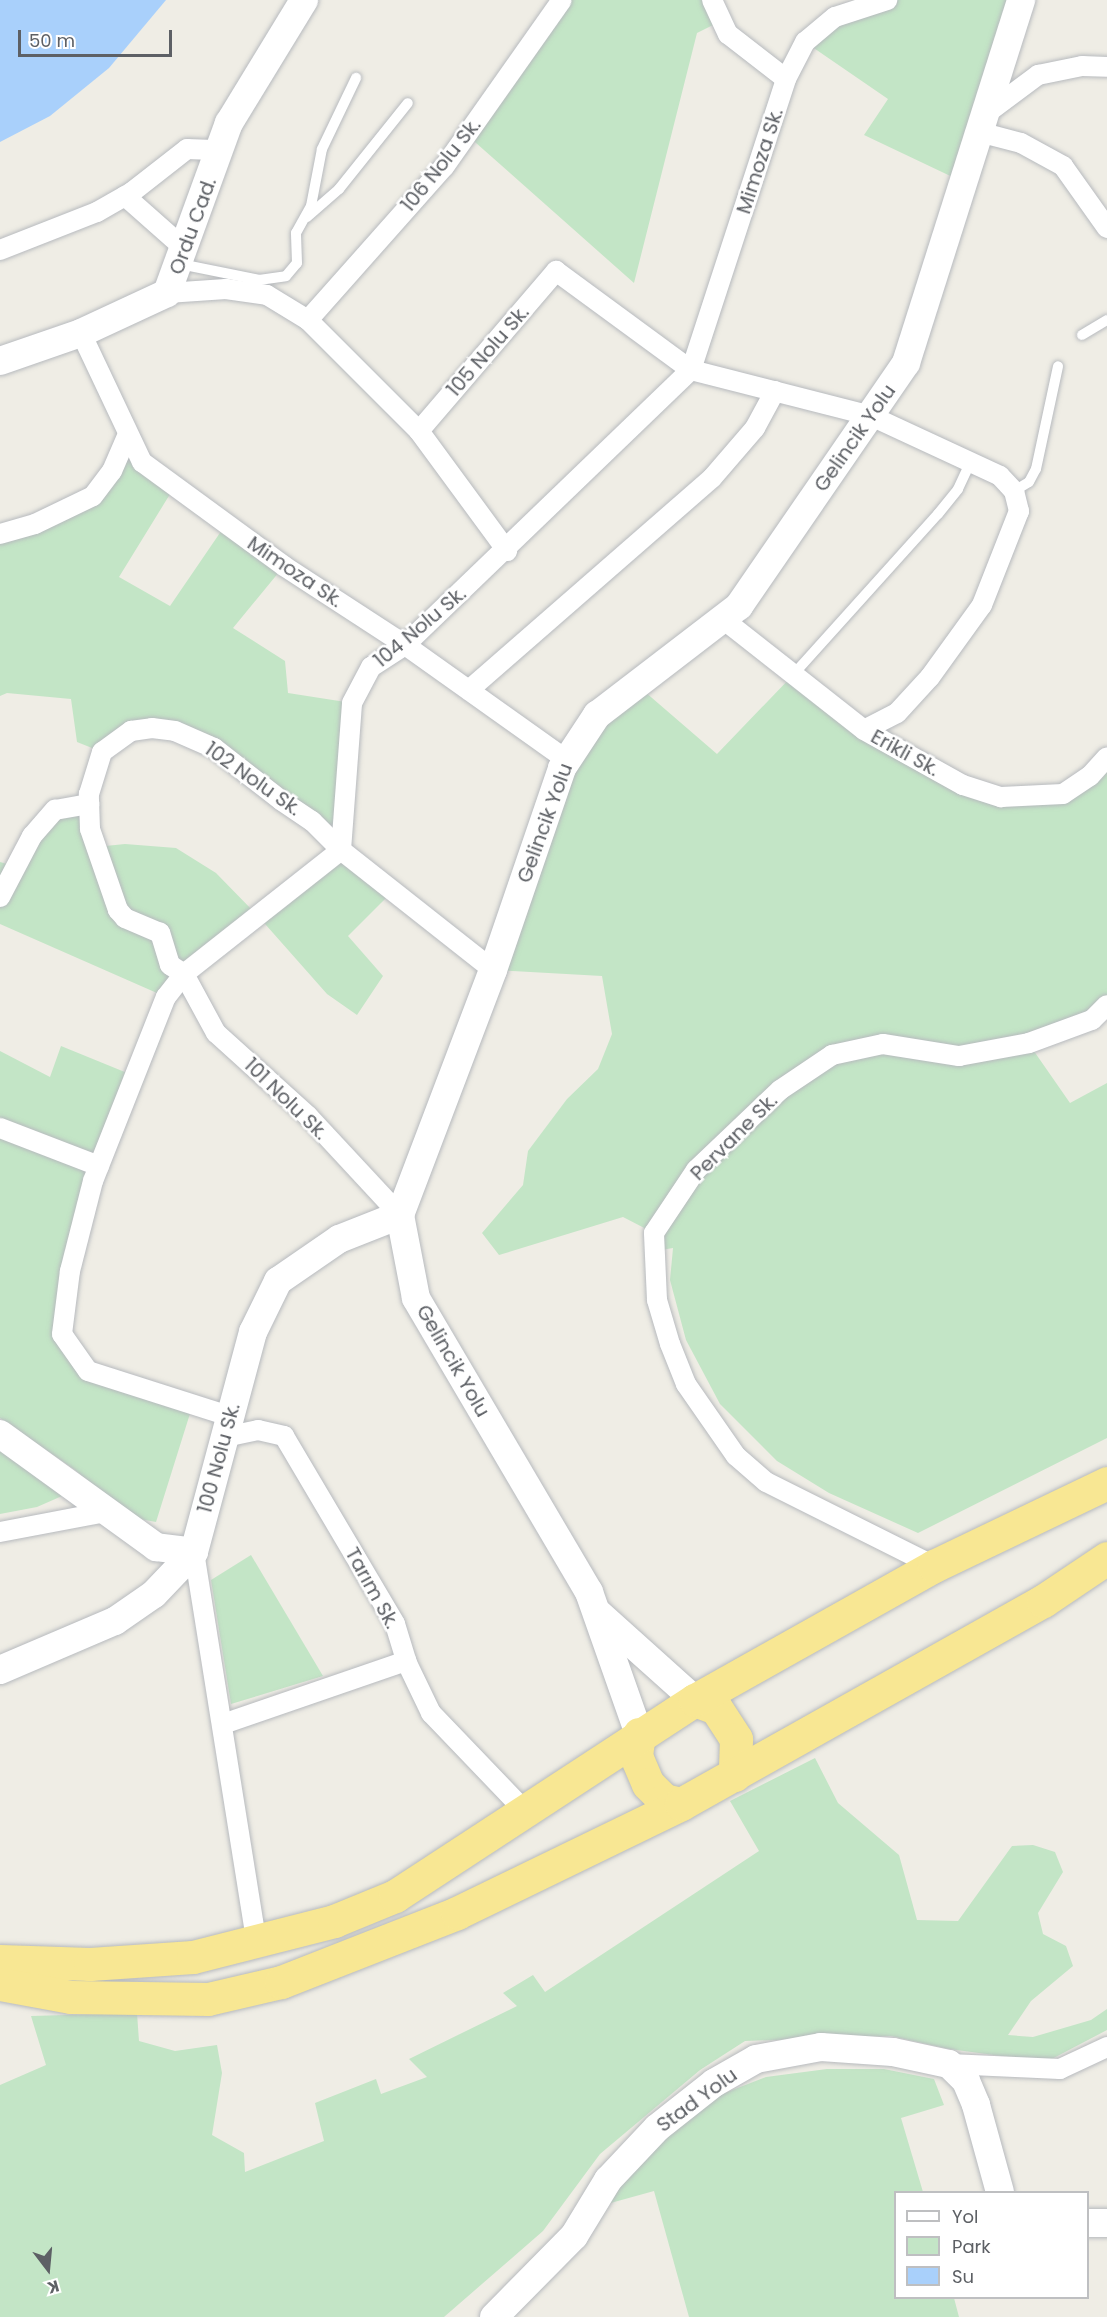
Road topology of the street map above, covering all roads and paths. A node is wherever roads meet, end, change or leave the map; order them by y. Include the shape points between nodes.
1 (304, 0) edge
2 (562, 0) edge
3 (712, 0) edge
4 (887, 0) edge
5 (1021, 0) edge
6 (1032, 0) edge
7 (1012, 36) junction
8 (1107, 67) edge
9 (356, 78) dead end
10 (786, 78) junction
11 (408, 103) dead end
12 (983, 123) junction
13 (220, 150) junction
14 (124, 196) junction
15 (300, 223) junction
16 (1107, 228) edge
17 (0, 250) edge
18 (182, 256) junction
19 (167, 293) junction
20 (308, 320) junction
21 (1107, 320) edge
22 (81, 333) junction
23 (1082, 335) dead end
24 (0, 361) edge
25 (1058, 366) dead end
26 (692, 370) junction
27 (775, 392) junction
28 (871, 416) junction
29 (419, 431) junction
30 (128, 434) junction
31 (969, 465) junction
32 (1014, 491) junction
33 (0, 534) edge
34 (507, 551) junction
35 (723, 619) junction
36 (405, 645) junction
37 (792, 676) junction
38 (469, 690) junction
39 (864, 730) junction
40 (1107, 757) edge
41 (567, 760) junction
42 (89, 804) junction
43 (341, 850) junction
44 (0, 897) edge
45 (493, 970) junction
46 (184, 974) junction
47 (1107, 1005) edge
48 (0, 1128) edge
49 (99, 1166) junction
50 (400, 1215) junction
51 (227, 1427) junction
52 (0, 1434) edge
53 (1107, 1483) edge
54 (106, 1512) junction
55 (0, 1532) edge
56 (194, 1552) junction
57 (1107, 1558) edge
58 (934, 1566) junction
59 (599, 1614) junction
60 (406, 1661) junction
61 (0, 1670) edge
62 (695, 1700) junction
63 (223, 1724) junction
64 (639, 1734) junction
65 (735, 1775) junction
66 (681, 1804) junction
67 (524, 1810) junction
68 (257, 1944) junction
69 (1, 1980) edge
70 (1107, 2047) edge
71 (949, 2064) junction
72 (999, 2191) edge
73 (1089, 2223) edge
74 (1107, 2223) edge
75 (494, 2317) edge

1 - 13 main road, Ordu Cad. via 229,123
2 - 20 street, 106 Nolu Sk. via 444,167
3 - 10 street via 728,34
4 - 10 street, Mimoza Sk. via 835,17 805,42
5 - 7 main road, Gelincik Yolu
6 - 7 main road
7 - 12 main road, Gelincik Yolu
8 - 12 street via 1082,66 1038,75
9 - 15 lane via 322,149 311,206
10 - 26 street, Mimoza Sk.
11 - 15 lane via 339,189
12 - 16 street via 1063,166
12 - 28 main road, Gelincik Yolu via 906,363
13 - 14 street via 187,149
13 - 18 main road, Ordu Cad.
14 - 17 street via 69,225
14 - 18 street
15 - 18 lane via 296,233 297,263 286,276 259,280
18 - 19 main road, Ordu Cad.
19 - 20 street via 226,288 267,295
19 - 22 main road, Ordu Cad.
20 - 29 street
21 - 23 lane
22 - 24 main road, Ordu Cad.
22 - 30 street, Mimoza Sk.
25 - 32 lane via 1036,470 1029,482
26 - 27 street
26 - 29 street, 105 Nolu Sk. via 556,272
26 - 34 street, 104 Nolu Sk.
27 - 28 street
27 - 38 street via 755,428 711,478
28 - 31 street
28 - 35 main road, Gelincik Yolu via 739,606
29 - 34 street
30 - 33 street via 112,471 93,496 35,524
30 - 36 street, Mimoza Sk. via 142,462 284,566
31 - 32 street via 1000,476
31 - 37 lane via 958,489 938,514
32 - 39 street via 1019,511 982,605 930,677 897,713
34 - 36 street, 104 Nolu Sk.
35 - 37 street, Erikli Sk.
35 - 41 main road, Gelincik Yolu via 597,716
36 - 38 street, Mimoza Sk.
36 - 43 street, 104 Nolu Sk. via 371,667 352,703
37 - 39 street, Erikli Sk.
38 - 41 street, Mimoza Sk.
39 - 40 street, Erikli Sk. via 963,785 1001,797 1063,794 1090,776
41 - 45 main road, Gelincik Yolu
42 - 43 street, 102 Nolu Sk. via 102,752 115,740 131,731 175,731 214,748 312,820
42 - 44 street via 55,810 32,836
42 - 46 street, 102 Nolu Sk. via 90,830 118,910 125,918 160,933 170,965
43 - 45 street
43 - 46 street
45 - 50 main road, Gelincik Yolu
46 - 49 street via 165,997
46 - 50 street, 101 Nolu Sk. via 216,1033 308,1116
47 - 58 street, Pervane Sk. via 1092,1020 1053,1035 982,1052 959,1056 883,1044 832,1055 780,1090 696,1170 654,1233 657,1300 669,1344 686,1384 736,1456 766,1482
48 - 49 street
49 - 51 street via 70,1271 62,1335 88,1371
50 - 51 main road, 100 Nolu Sk. via 339,1239 278,1281 253,1332
50 - 59 main road, Gelincik Yolu via 416,1298
51 - 56 main road, 100 Nolu Sk.
51 - 60 street, Tarım Sk. via 284,1436 395,1624
52 - 54 main road
53 - 58 highway
54 - 55 street
54 - 56 main road via 156,1546
56 - 61 main road, 100 Nolu Sk. via 154,1594 115,1621
56 - 63 street
57 - 65 highway via 1043,1601
58 - 62 highway
59 - 62 main road
59 - 64 main road
60 - 63 street
60 - 67 street, Tarım Sk. via 431,1713
62 - 64 highway
62 - 65 highway via 716,1708 735,1740
63 - 68 street
64 - 66 highway via 636,1756 648,1784 664,1800
64 - 67 highway
65 - 66 highway
66 - 69 highway via 457,1913 281,1982 208,1999 71,1997
67 - 68 highway via 395,1896 334,1921
68 - 69 highway via 193,1957 90,1964
70 - 71 street via 1060,2069
71 - 72 main road via 966,2081 976,2105
71 - 75 main road, Stad Yolu via 893,2052 821,2047 756,2059 714,2083 657,2128 608,2180 574,2236
73 - 74 main road

